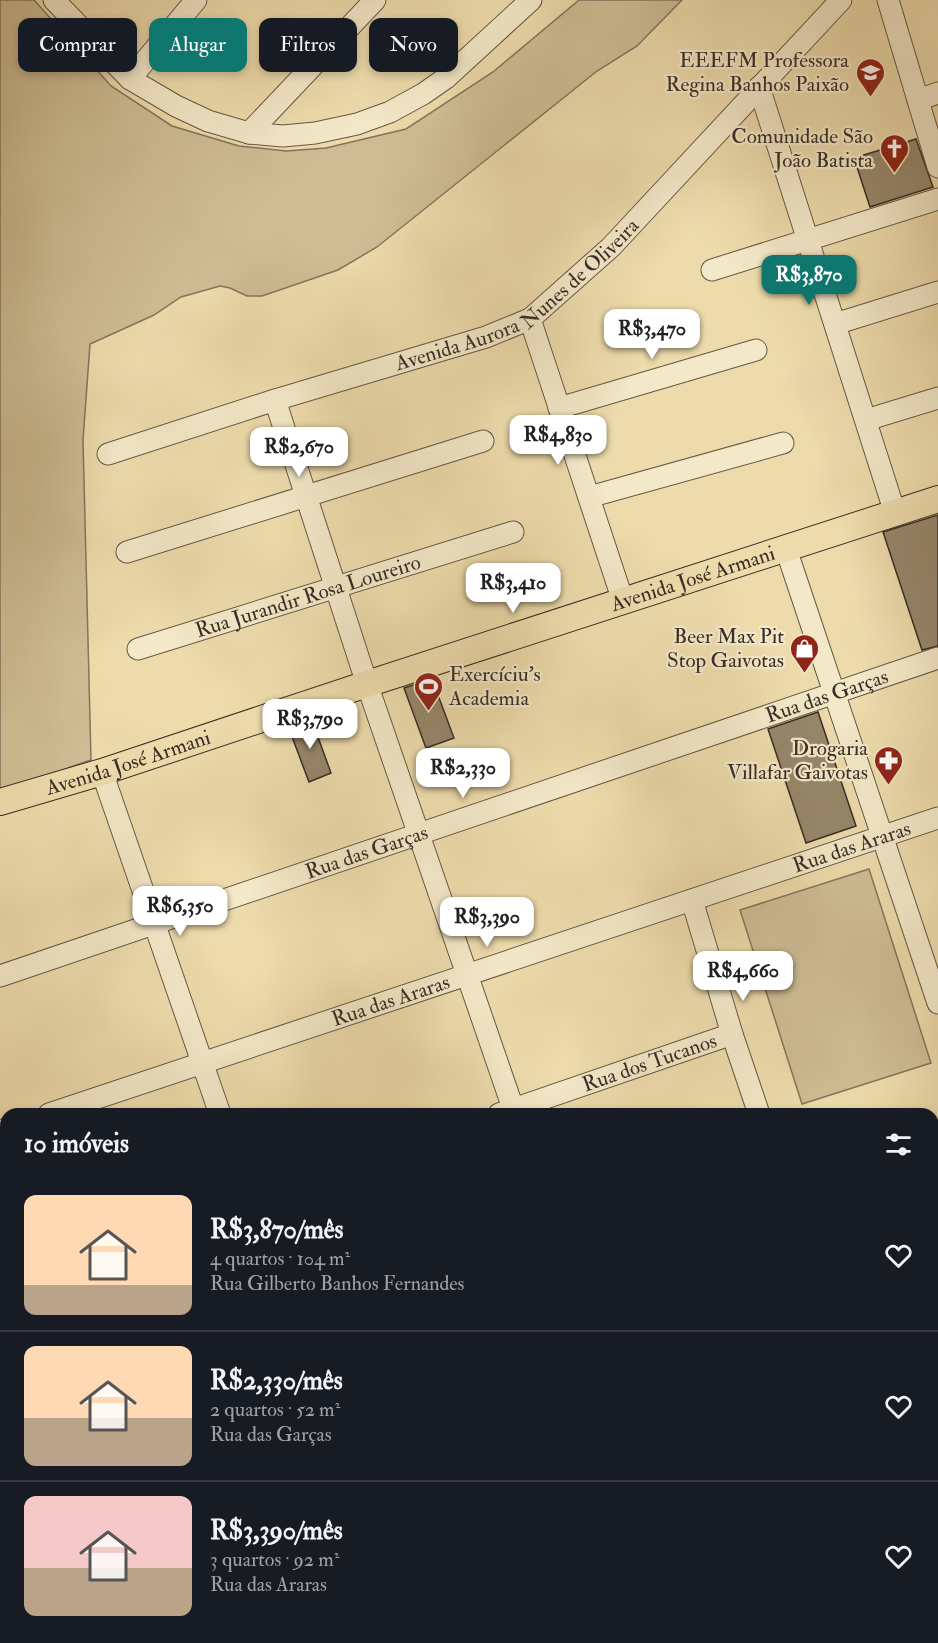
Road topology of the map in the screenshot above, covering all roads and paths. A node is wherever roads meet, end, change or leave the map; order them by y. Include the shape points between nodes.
1 (54, 0) edge
2 (196, 0) edge
3 (375, 0) edge
4 (531, 0) edge
5 (841, 0) edge
6 (888, 0) edge
7 (130, 79) junction
8 (759, 87) junction
9 (938, 93) edge
10 (918, 100) junction
11 (249, 133) junction
12 (938, 167) edge
13 (938, 199) edge
14 (808, 240) junction
15 (712, 270) dead end
16 (938, 292) edge
17 (530, 319) junction
18 (835, 324) junction
19 (756, 350) dead end
20 (938, 398) edge
21 (275, 400) junction
22 (560, 408) junction
23 (866, 420) junction
24 (483, 441) dead end
25 (783, 443) dead end
26 (108, 454) dead end
27 (306, 496) junction
28 (589, 497) junction
29 (938, 500) edge
30 (895, 513) junction
31 (513, 532) dead end
32 (786, 549) junction
33 (127, 552) dead end
34 (336, 587) junction
35 (623, 601) junction
36 (138, 649) dead end
37 (938, 658) edge
38 (367, 684) junction
39 (835, 693) junction
40 (102, 772) junction
41 (0, 802) edge
42 (938, 818) edge
43 (418, 834) junction
44 (882, 836) junction
45 (692, 900) junction
46 (155, 924) junction
47 (467, 975) junction
48 (0, 976) edge
49 (936, 992) edge
50 (732, 1034) junction
51 (203, 1063) junction
52 (67, 1108) edge
53 (218, 1108) edge
54 (507, 1108) edge
55 (523, 1108) edge
56 (757, 1108) edge

1 - 7 street
2 - 7 street
3 - 11 street
4 - 11 street via 446,78 390,112 315,133
5 - 8 street, Avenida Aurora Nunes de Oliveira
6 - 10 street
7 - 11 street via 208,121
8 - 14 street
8 - 17 street, Avenida Aurora Nunes de Oliveira via 611,247
9 - 10 street
10 - 12 street
13 - 14 street
14 - 15 street
14 - 18 street
16 - 18 street
17 - 21 street, Avenida Aurora Nunes de Oliveira via 486,338
17 - 22 street
18 - 23 street
19 - 22 street
20 - 23 street
21 - 26 street, Avenida Aurora Nunes de Oliveira
21 - 27 street
22 - 28 street
23 - 30 street
24 - 27 street
25 - 28 street
27 - 33 street
27 - 34 street
28 - 35 street
29 - 30 main road, Avenida José Armani
30 - 32 main road, Avenida José Armani
31 - 34 street, Rua Jurandir Rosa Loureiro
32 - 35 main road, Avenida José Armani
32 - 39 street
34 - 36 street, Rua Jurandir Rosa Loureiro
34 - 38 street
35 - 38 main road, Avenida José Armani
37 - 39 street, Rua das Garças
38 - 40 main road, Avenida José Armani
38 - 43 street
39 - 43 street, Rua das Garças
39 - 44 street
40 - 41 main road, Avenida José Armani
40 - 46 street
42 - 44 street, Rua das Araras
43 - 46 street, Rua das Garças
43 - 47 street
44 - 45 street, Rua das Araras
44 - 49 street
45 - 47 street, Rua das Araras
45 - 50 street
46 - 48 street, Rua das Garças
46 - 51 street
47 - 51 street, Rua das Araras
47 - 54 street
50 - 55 street, Rua dos Tucanos
50 - 56 street
51 - 52 street, Rua das Araras
51 - 53 street

